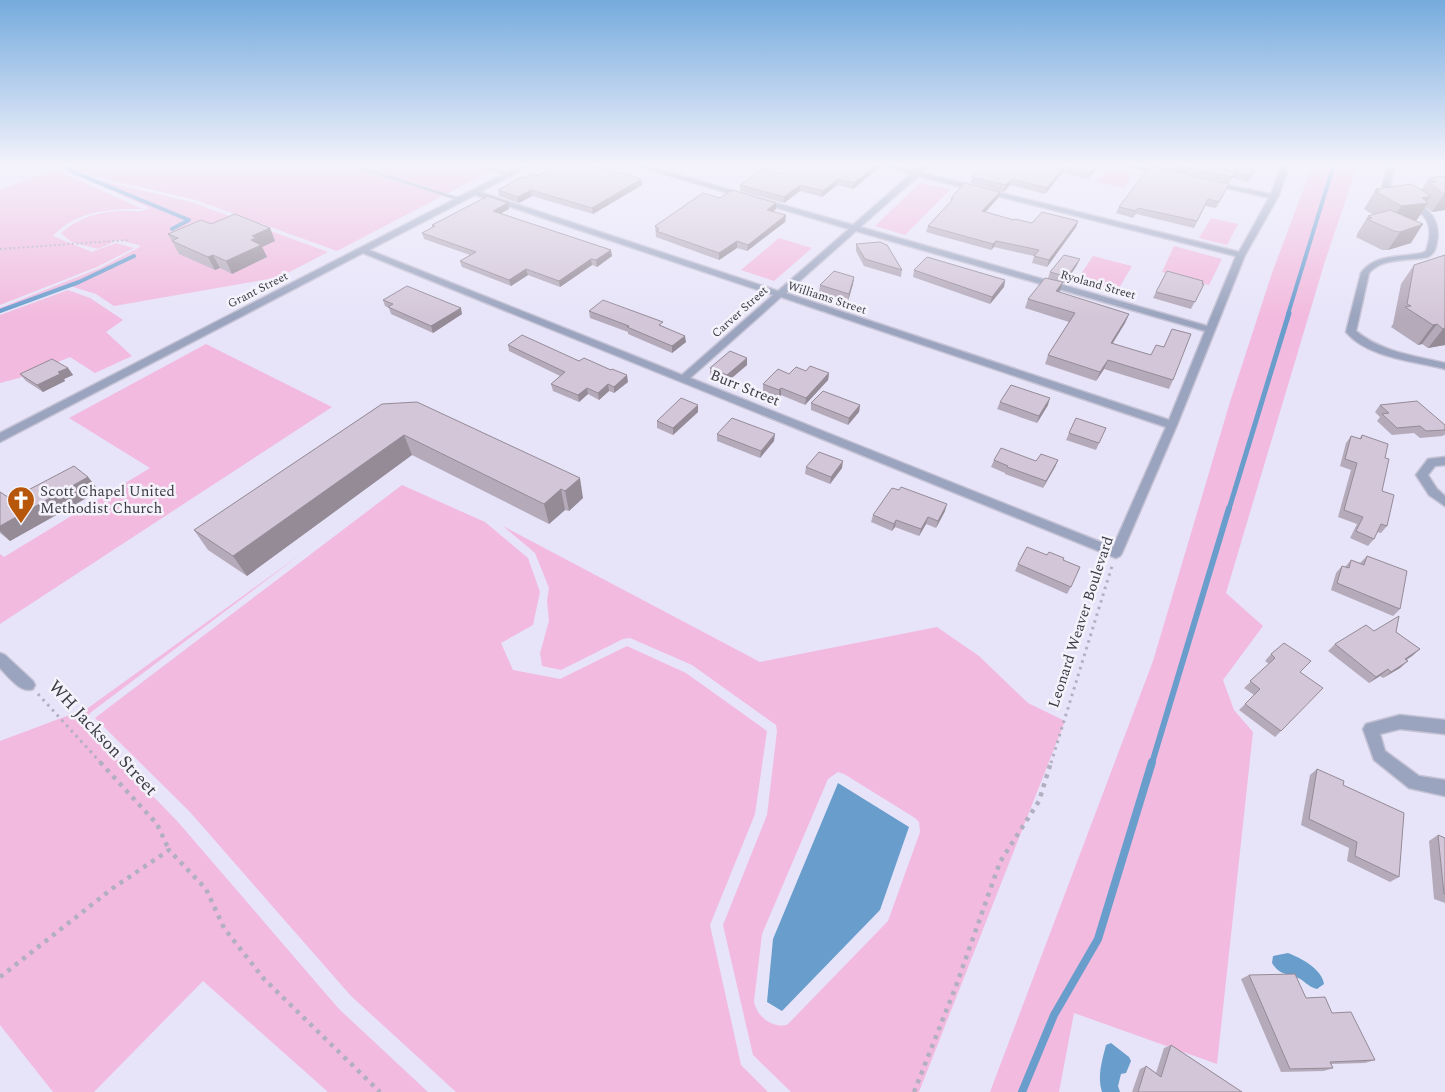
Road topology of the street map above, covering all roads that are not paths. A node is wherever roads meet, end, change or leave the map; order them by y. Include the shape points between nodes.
1 (430, 215) edge
2 (542, 215) edge
3 (810, 215) edge
4 (869, 215) edge
5 (1082, 215) edge
6 (1264, 215) edge
7 (1428, 215) edge
8 (855, 228) junction
9 (1434, 230) junction
10 (1445, 232) edge
11 (363, 250) junction
12 (1241, 255) junction
13 (778, 295) junction
14 (1211, 330) junction
15 (1445, 366) edge
16 (683, 379) junction
17 (1172, 425) junction
18 (0, 438) edge
19 (1445, 461) edge
20 (1445, 502) edge
21 (1116, 553) joint
22 (0, 659) edge
23 (28, 685) road end
24 (1445, 728) edge
25 (1445, 788) edge

1 - 11 street, Grant Street
2 - 13 street, Williams Street
3 - 8 street, Ryoland Street
4 - 8 street, Carver Street
5 - 12 street
6 - 12 street, Leonard Weaver Boulevard
7 - 9 street
8 - 13 street, Carver Street
8 - 14 street, Ryoland Street
9 - 10 street
9 - 15 street via 1430,252 1425,255 1376,263 1368,268 1351,332 1370,345
11 - 16 street, Burr Street
11 - 18 street, Grant Street
12 - 14 street, Leonard Weaver Boulevard
13 - 16 street, Carver Street
13 - 17 street, Williams Street
14 - 17 street, Leonard Weaver Boulevard
16 - 21 street, Burr Street
17 - 21 street, Leonard Weaver Boulevard
19 - 20 street via 1432,462 1422,474 1433,492
22 - 23 street, WH Jackson Street
24 - 25 street via 1400,722 1371,729 1379,755 1384,759 1415,782

